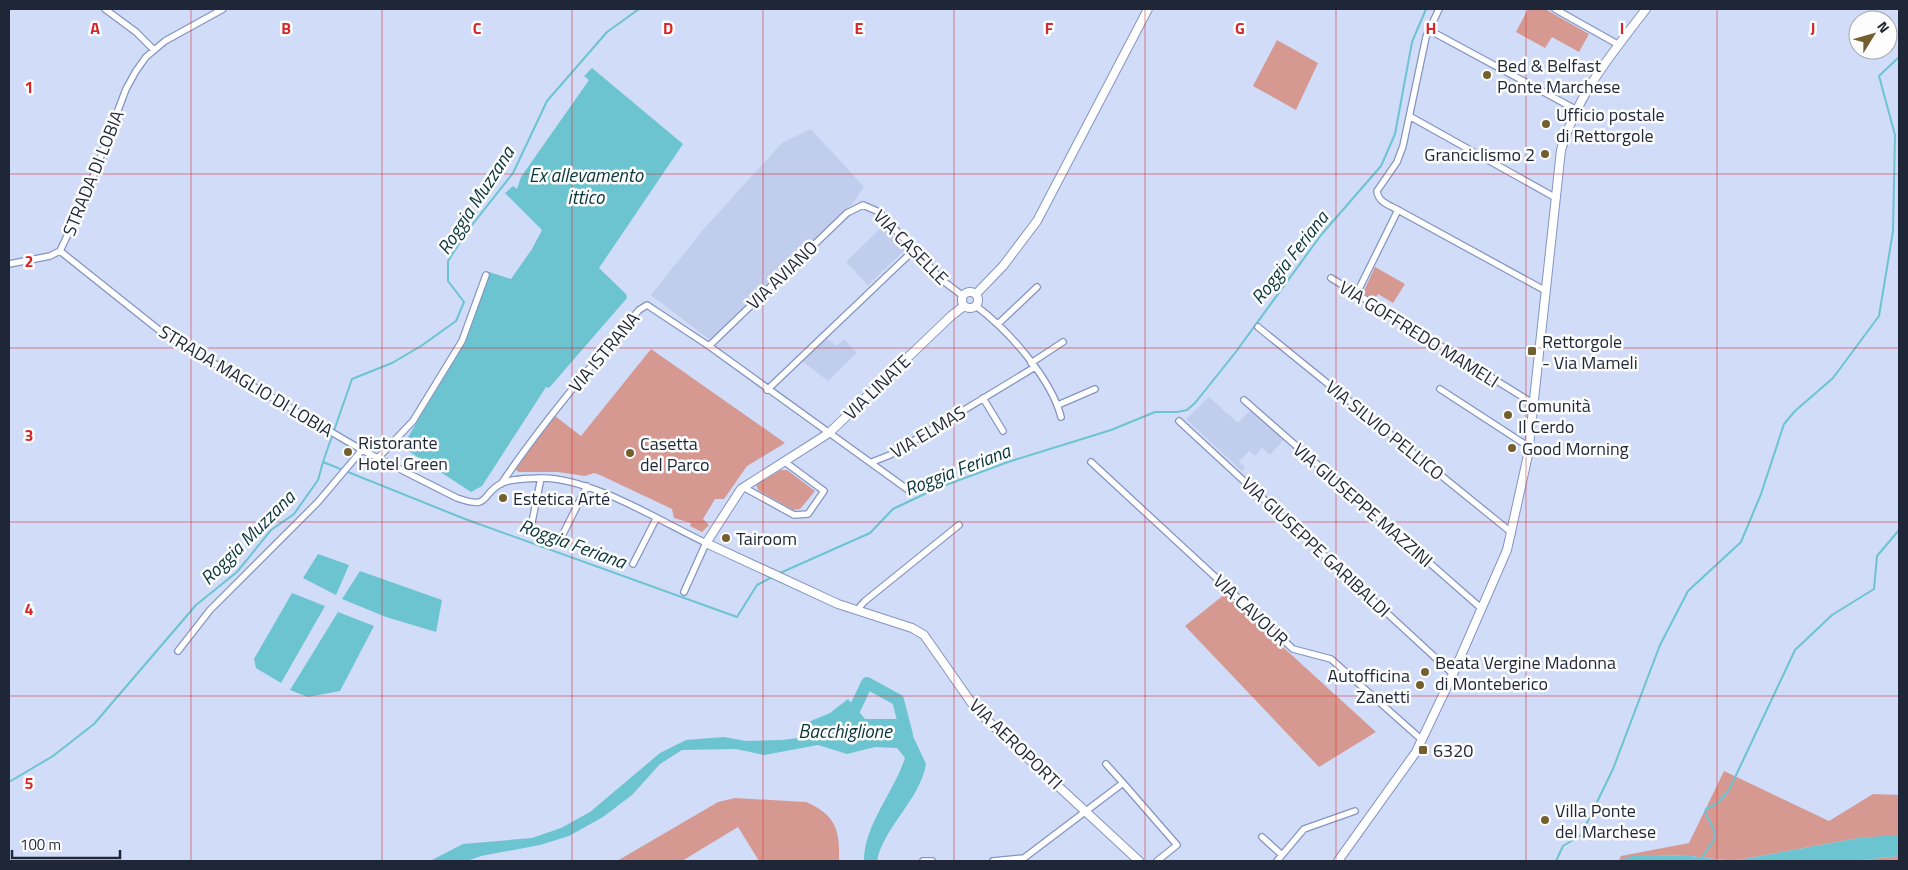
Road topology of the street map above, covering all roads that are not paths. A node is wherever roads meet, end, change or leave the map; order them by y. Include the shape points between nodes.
1 (105, 9) edge
2 (223, 9) edge
3 (1148, 9) edge
4 (1439, 9) edge
5 (1556, 9) edge
6 (1646, 9) edge
7 (1429, 30) junction
8 (1619, 46) junction
9 (154, 50) junction
10 (1575, 109) junction
11 (1410, 117) junction
12 (1556, 198) junction
13 (857, 207) joint
14 (1398, 210) junction
15 (914, 249) junction
16 (60, 251) junction
17 (9, 264) edge
18 (486, 275) dead end
19 (1331, 278) dead end
20 (1037, 287) dead end
21 (1546, 291) junction
22 (976, 294) junction
23 (1356, 294) junction
24 (963, 296) junction
25 (964, 306) junction
26 (976, 306) junction
27 (998, 324) junction
28 (1258, 327) dead end
29 (1063, 342) dead end
30 (709, 346) junction
31 (1033, 365) junction
32 (1095, 389) dead end
33 (1440, 389) dead end
34 (768, 390) junction
35 (983, 398) junction
36 (1244, 400) dead end
37 (1534, 404) junction
38 (1058, 405) junction
39 (1061, 418) dead end
40 (1179, 421) dead end
41 (1003, 431) dead end
42 (829, 433) junction
43 (1529, 448) junction
44 (362, 450) junction
45 (378, 458) junction
46 (785, 462) junction
47 (872, 462) junction
48 (1091, 462) dead end
49 (541, 478) junction
50 (502, 484) junction
51 (587, 486) junction
52 (743, 488) junction
53 (907, 489) dead end
54 (656, 519) junction
55 (532, 522) dead end
56 (959, 525) dead end
57 (1512, 533) junction
58 (560, 538) dead end
59 (706, 543) junction
60 (633, 564) dead end
61 (684, 592) dead end
62 (1482, 609) junction
63 (857, 610) junction
64 (178, 650) dead end
65 (1453, 674) junction
66 (1422, 740) junction
67 (1106, 764) dead end
68 (1123, 783) junction
69 (1355, 811) dead end
70 (1085, 812) junction
71 (1262, 836) dead end
72 (1282, 855) junction
73 (1026, 860) edge
74 (922, 861) edge
75 (932, 861) edge
76 (992, 861) edge
77 (1140, 861) edge
78 (1157, 861) edge
79 (1277, 861) edge
80 (1338, 861) edge

1 - 9 street
2 - 9 street, STRADA DI LOBIA
3 - 22 street via 1038,221
4 - 7 street
5 - 8 street
6 - 8 street
7 - 10 street
7 - 11 street
8 - 10 street
9 - 16 street, STRADA DI LOBIA via 126,89 85,198
10 - 12 street via 1561,150
11 - 12 street
11 - 14 street via 1400,155 1377,191 1383,202
12 - 21 street
13 - 15 street, VIA CASELLE via 871,207 879,212
13 - 30 street, VIA AVIANO
14 - 21 street
14 - 23 street
15 - 24 street, VIA CASELLE via 942,280
15 - 34 street
16 - 17 street, STRADA DI LOBIA via 35,260
16 - 44 street, STRADA MAGLIO DI LOBIA via 164,334
18 - 45 street via 462,341 413,421
19 - 23 street, VIA GOFFREDO MAMELI
20 - 27 street
21 - 37 street
22 - 24 street, VIA CASELLE via 969,292
22 - 26 street
23 - 37 street, VIA GOFFREDO MAMELI
24 - 25 street, VIA CASELLE
25 - 26 street
25 - 42 street, VIA LINATE
26 - 27 street
27 - 31 street
28 - 57 street, VIA SILVIO PELLICO
29 - 31 street
30 - 34 street, VIA ISTRANA
30 - 50 street, VIA ISTRANA via 647,305 643,307 588,369
31 - 35 street, VIA ELMAS
31 - 38 street
32 - 38 street
33 - 43 street
34 - 42 street, VIA ISTRANA
35 - 41 street, VIA ELMAS
35 - 47 street, VIA ELMAS via 890,455
36 - 62 street, VIA GIUSEPPE MAZZINI
37 - 43 street
38 - 39 street
40 - 65 street, VIA GIUSEPPE GARIBALDI
42 - 46 street, VIA LINATE
42 - 47 street, VIA ELMAS
43 - 57 street
44 - 45 street, VIA AEROPORTI
44 - 64 street via 318,502 210,610
45 - 50 street, VIA AEROPORTI via 457,498 474,503 485,500
46 - 52 street, VIA LINATE
46 - 52 street via 824,491 808,514 794,515
47 - 53 street, VIA ELMAS
48 - 66 street, VIA CAVOUR via 1293,649 1330,659
49 - 50 street, VIA AEROPORTI
49 - 51 street, VIA AEROPORTI
49 - 55 street
51 - 54 street, VIA AEROPORTI
51 - 58 street
52 - 59 street, VIA LINATE
54 - 59 street, VIA AEROPORTI
54 - 60 street
56 - 63 street
57 - 62 street
59 - 61 street
59 - 63 street, VIA AEROPORTI
62 - 65 street
63 - 70 street, VIA AEROPORTI via 924,635 973,704
65 - 66 street
66 - 80 street
67 - 68 street
68 - 70 street
68 - 78 street via 1177,845
69 - 72 street via 1304,829
70 - 73 street
70 - 77 street, VIA AEROPORTI
71 - 72 street
72 - 79 street
73 - 76 street
74 - 75 street

